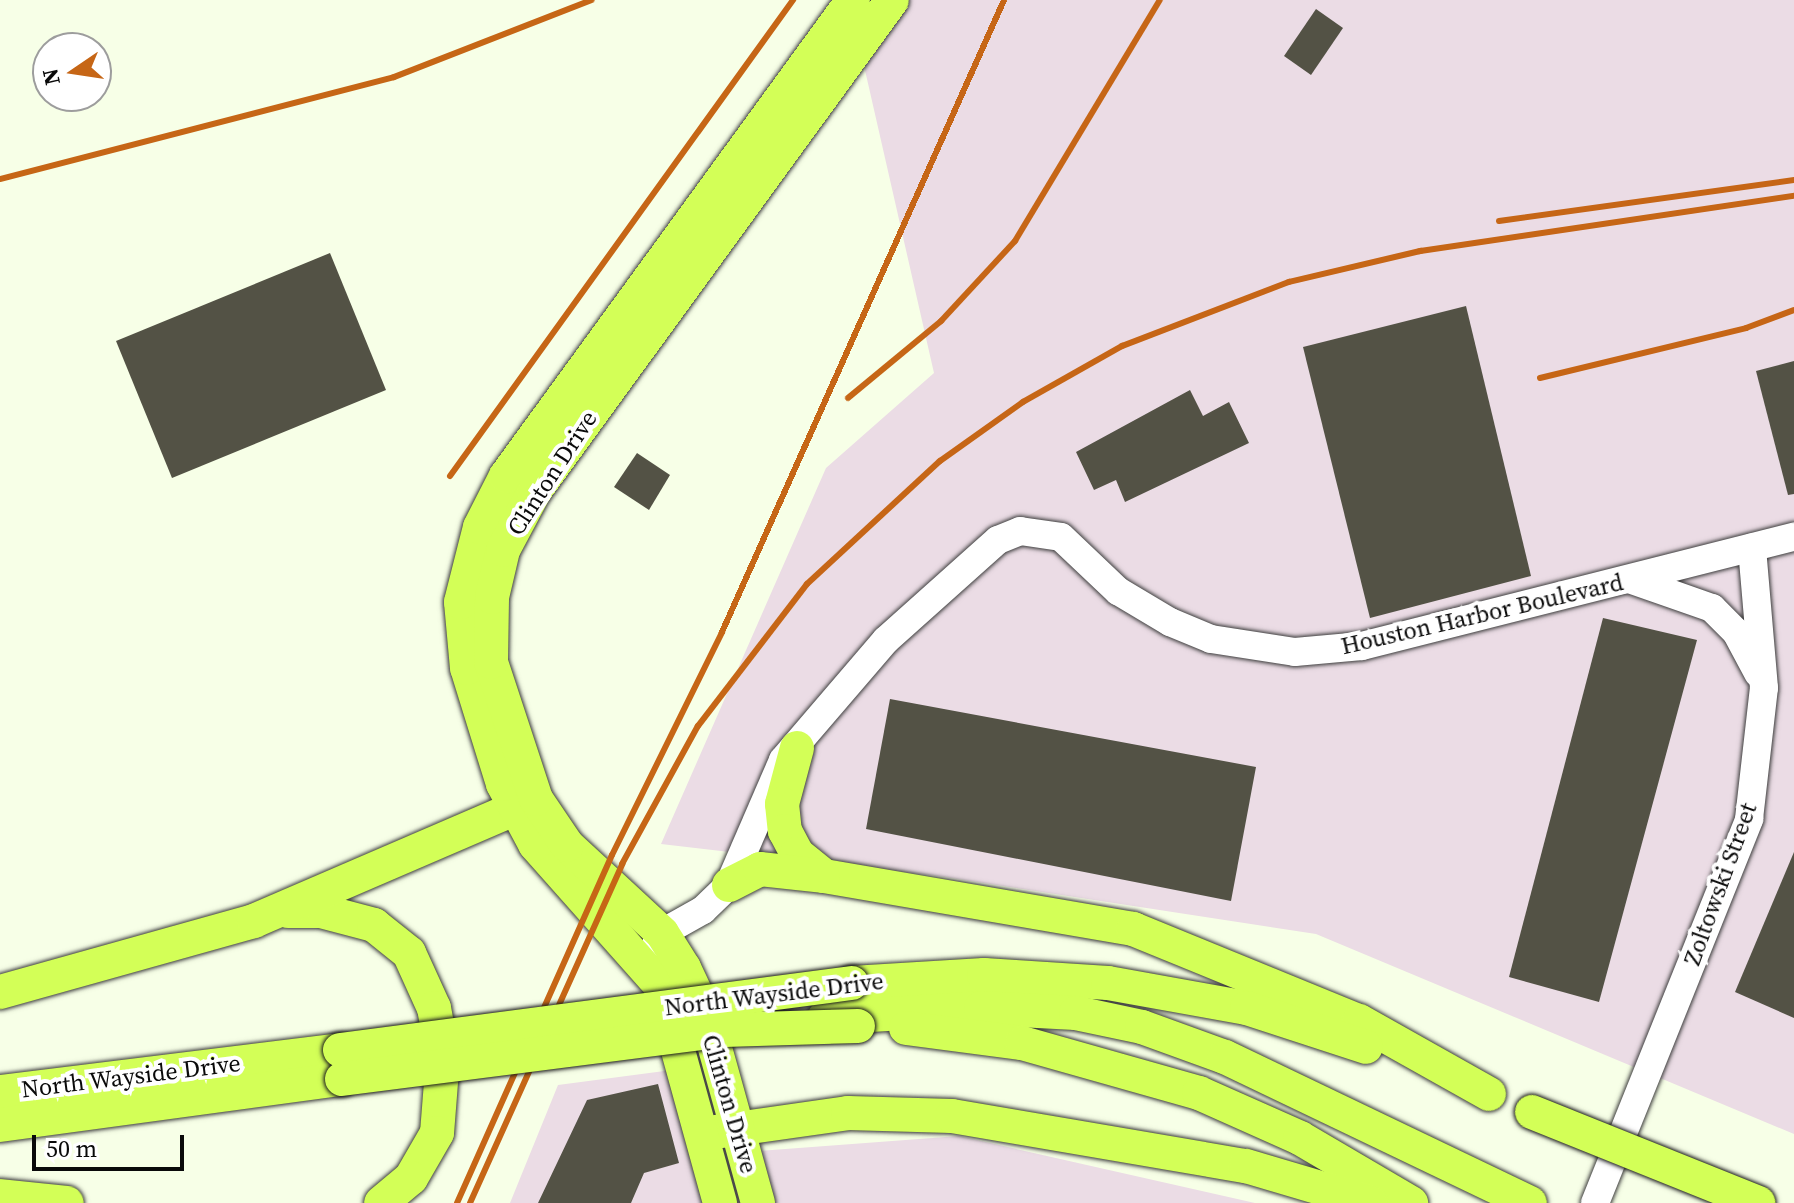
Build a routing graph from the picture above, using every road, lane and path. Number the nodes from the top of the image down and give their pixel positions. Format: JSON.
{"nodes":[{"id":1,"x":853,"y":0,"type":"edge"},
{"id":2,"x":892,"y":0,"type":"edge"},
{"id":3,"x":834,"y":53,"type":"junction"},
{"id":4,"x":1794,"y":537,"type":"edge"},
{"id":5,"x":1752,"y":548,"type":"junction"},
{"id":6,"x":1627,"y":579,"type":"junction"},
{"id":7,"x":1764,"y":688,"type":"junction"},
{"id":8,"x":797,"y":748,"type":"junction"},
{"id":9,"x":525,"y":804,"type":"junction"},
{"id":10,"x":824,"y":876,"type":"junction"},
{"id":11,"x":729,"y":885,"type":"junction"},
{"id":12,"x":275,"y":913,"type":"junction"},
{"id":13,"x":662,"y":933,"type":"junction"},
{"id":14,"x":646,"y":964,"type":"junction"},
{"id":15,"x":0,"y":992,"type":"edge"},
{"id":16,"x":855,"y":1008,"type":"junction"},
{"id":17,"x":341,"y":1065,"type":"junction"},
{"id":18,"x":0,"y":1092,"type":"edge"},
{"id":19,"x":1489,"y":1094,"type":"junction"},
{"id":20,"x":0,"y":1125,"type":"edge"},
{"id":21,"x":737,"y":1126,"type":"junction"},
{"id":22,"x":703,"y":1135,"type":"junction"},
{"id":23,"x":755,"y":1192,"type":"edge"},
{"id":24,"x":0,"y":1196,"type":"edge"},
{"id":25,"x":718,"y":1196,"type":"edge"},
{"id":26,"x":67,"y":1203,"type":"edge"},
{"id":27,"x":381,"y":1203,"type":"edge"},
{"id":28,"x":1371,"y":1203,"type":"edge"},
{"id":29,"x":1411,"y":1203,"type":"edge"},
{"id":30,"x":1530,"y":1203,"type":"edge"},
{"id":31,"x":1595,"y":1203,"type":"edge"},
{"id":32,"x":1758,"y":1203,"type":"edge"}],
"edges":[{"from":1,"to":3,"type":"main road","name":"Clinton Drive"},
{"from":2,"to":3,"type":"main road","name":"Clinton Drive"},
{"from":3,"to":9,"type":"main road","name":"Clinton Drive"},
{"from":4,"to":5,"type":"street","name":"Houston Harbor Boulevard"},
{"from":5,"to":6,"type":"street","name":"Houston Harbor Boulevard"},
{"from":5,"to":7,"type":"street","name":"Zoltowski Street"},
{"from":6,"to":7,"type":"street"},
{"from":6,"to":8,"type":"street","name":"Houston Harbor Boulevard"},
{"from":7,"to":31,"type":"street","name":"Zoltowski Street"},
{"from":8,"to":10,"type":"main road"},
{"from":8,"to":11,"type":"street","name":"Houston Harbor Boulevard"},
{"from":9,"to":12,"type":"main road"},
{"from":9,"to":13,"type":"main road","name":"Clinton Drive"},
{"from":9,"to":14,"type":"main road","name":"Clinton Drive"},
{"from":10,"to":11,"type":"main road"},
{"from":10,"to":19,"type":"main road"},
{"from":11,"to":13,"type":"street","name":"Houston Harbor Boulevard"},
{"from":12,"to":15,"type":"main road"},
{"from":12,"to":27,"type":"main road"},
{"from":13,"to":14,"type":"street"},
{"from":13,"to":21,"type":"main road","name":"Clinton Drive"},
{"from":14,"to":22,"type":"main road","name":"Clinton Drive"},
{"from":16,"to":17,"type":"main road","name":"North Wayside Drive","bridge":true},
{"from":16,"to":17,"type":"main road","name":"North Wayside Drive","bridge":true},
{"from":16,"to":19,"type":"main road","name":"North Wayside Drive"},
{"from":16,"to":29,"type":"main road","name":"North Wayside Drive"},
{"from":16,"to":30,"type":"main road"},
{"from":17,"to":18,"type":"main road","name":"North Wayside Drive"},
{"from":17,"to":20,"type":"main road","name":"North Wayside Drive"},
{"from":19,"to":32,"type":"main road","name":"North Wayside Drive","bridge":true},
{"from":21,"to":22,"type":"main road"},
{"from":21,"to":23,"type":"main road","name":"Clinton Drive"},
{"from":21,"to":28,"type":"main road"},
{"from":22,"to":25,"type":"main road","name":"Clinton Drive"},
{"from":23,"to":25,"type":"main road"},
{"from":24,"to":26,"type":"main road"}]}
